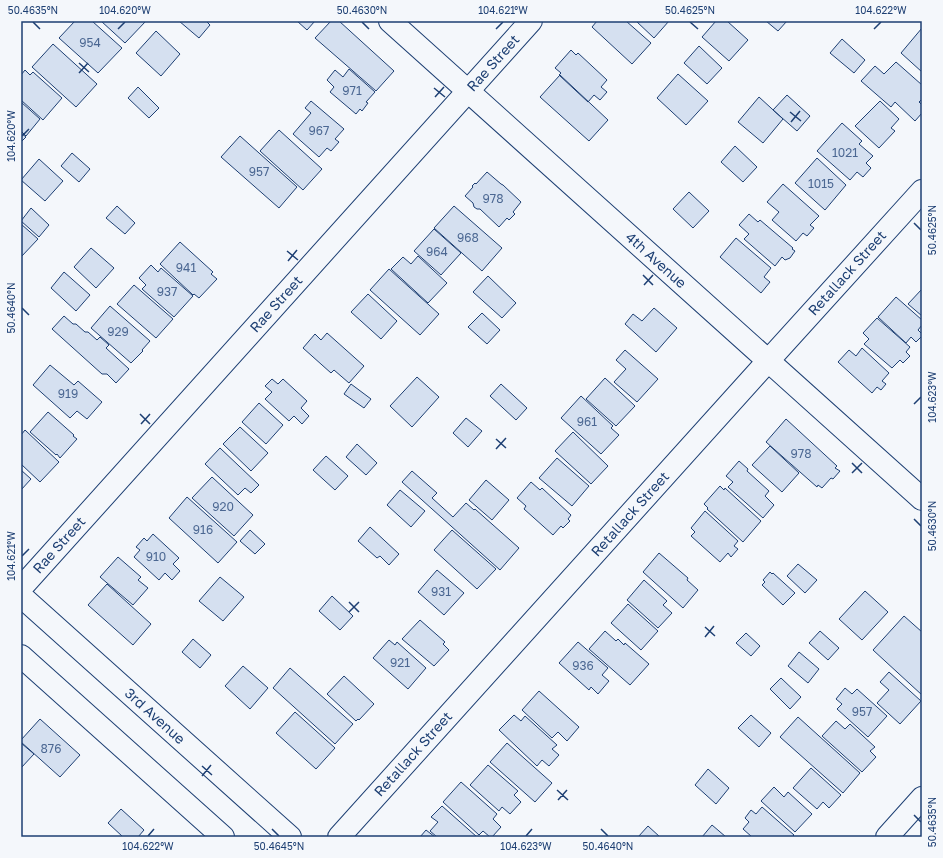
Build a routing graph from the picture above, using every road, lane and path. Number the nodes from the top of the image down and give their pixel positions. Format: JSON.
{"nodes":[{"id":1,"x":390,"y":21,"type":"edge"},
{"id":2,"x":531,"y":21,"type":"edge"},
{"id":3,"x":468,"y":91,"type":"junction"},
{"id":4,"x":922,"y":191,"type":"edge"},
{"id":5,"x":768,"y":360,"type":"junction"},
{"id":6,"x":922,"y":499,"type":"edge"},
{"id":7,"x":21,"y":588,"type":"edge"},
{"id":8,"x":21,"y":596,"type":"edge"},
{"id":9,"x":21,"y":656,"type":"edge"},
{"id":10,"x":922,"y":798,"type":"edge"},
{"id":11,"x":223,"y":837,"type":"edge"},
{"id":12,"x":290,"y":837,"type":"edge"},
{"id":13,"x":339,"y":837,"type":"edge"},
{"id":14,"x":887,"y":837,"type":"edge"}],
"edges":[{"from":1,"to":3,"type":"street","name":"4th Avenue"},
{"from":2,"to":3,"type":"street","name":"Rae Street"},
{"from":3,"to":5,"type":"street","name":"4th Avenue"},
{"from":3,"to":7,"type":"street","name":"Rae Street"},
{"from":4,"to":5,"type":"street","name":"Retallack Street"},
{"from":5,"to":6,"type":"street","name":"4th Avenue"},
{"from":5,"to":13,"type":"street","name":"Retallack Street"},
{"from":8,"to":12,"type":"street","name":"3rd Avenue"},
{"from":9,"to":11,"type":"street"},
{"from":10,"to":14,"type":"street"}]}
